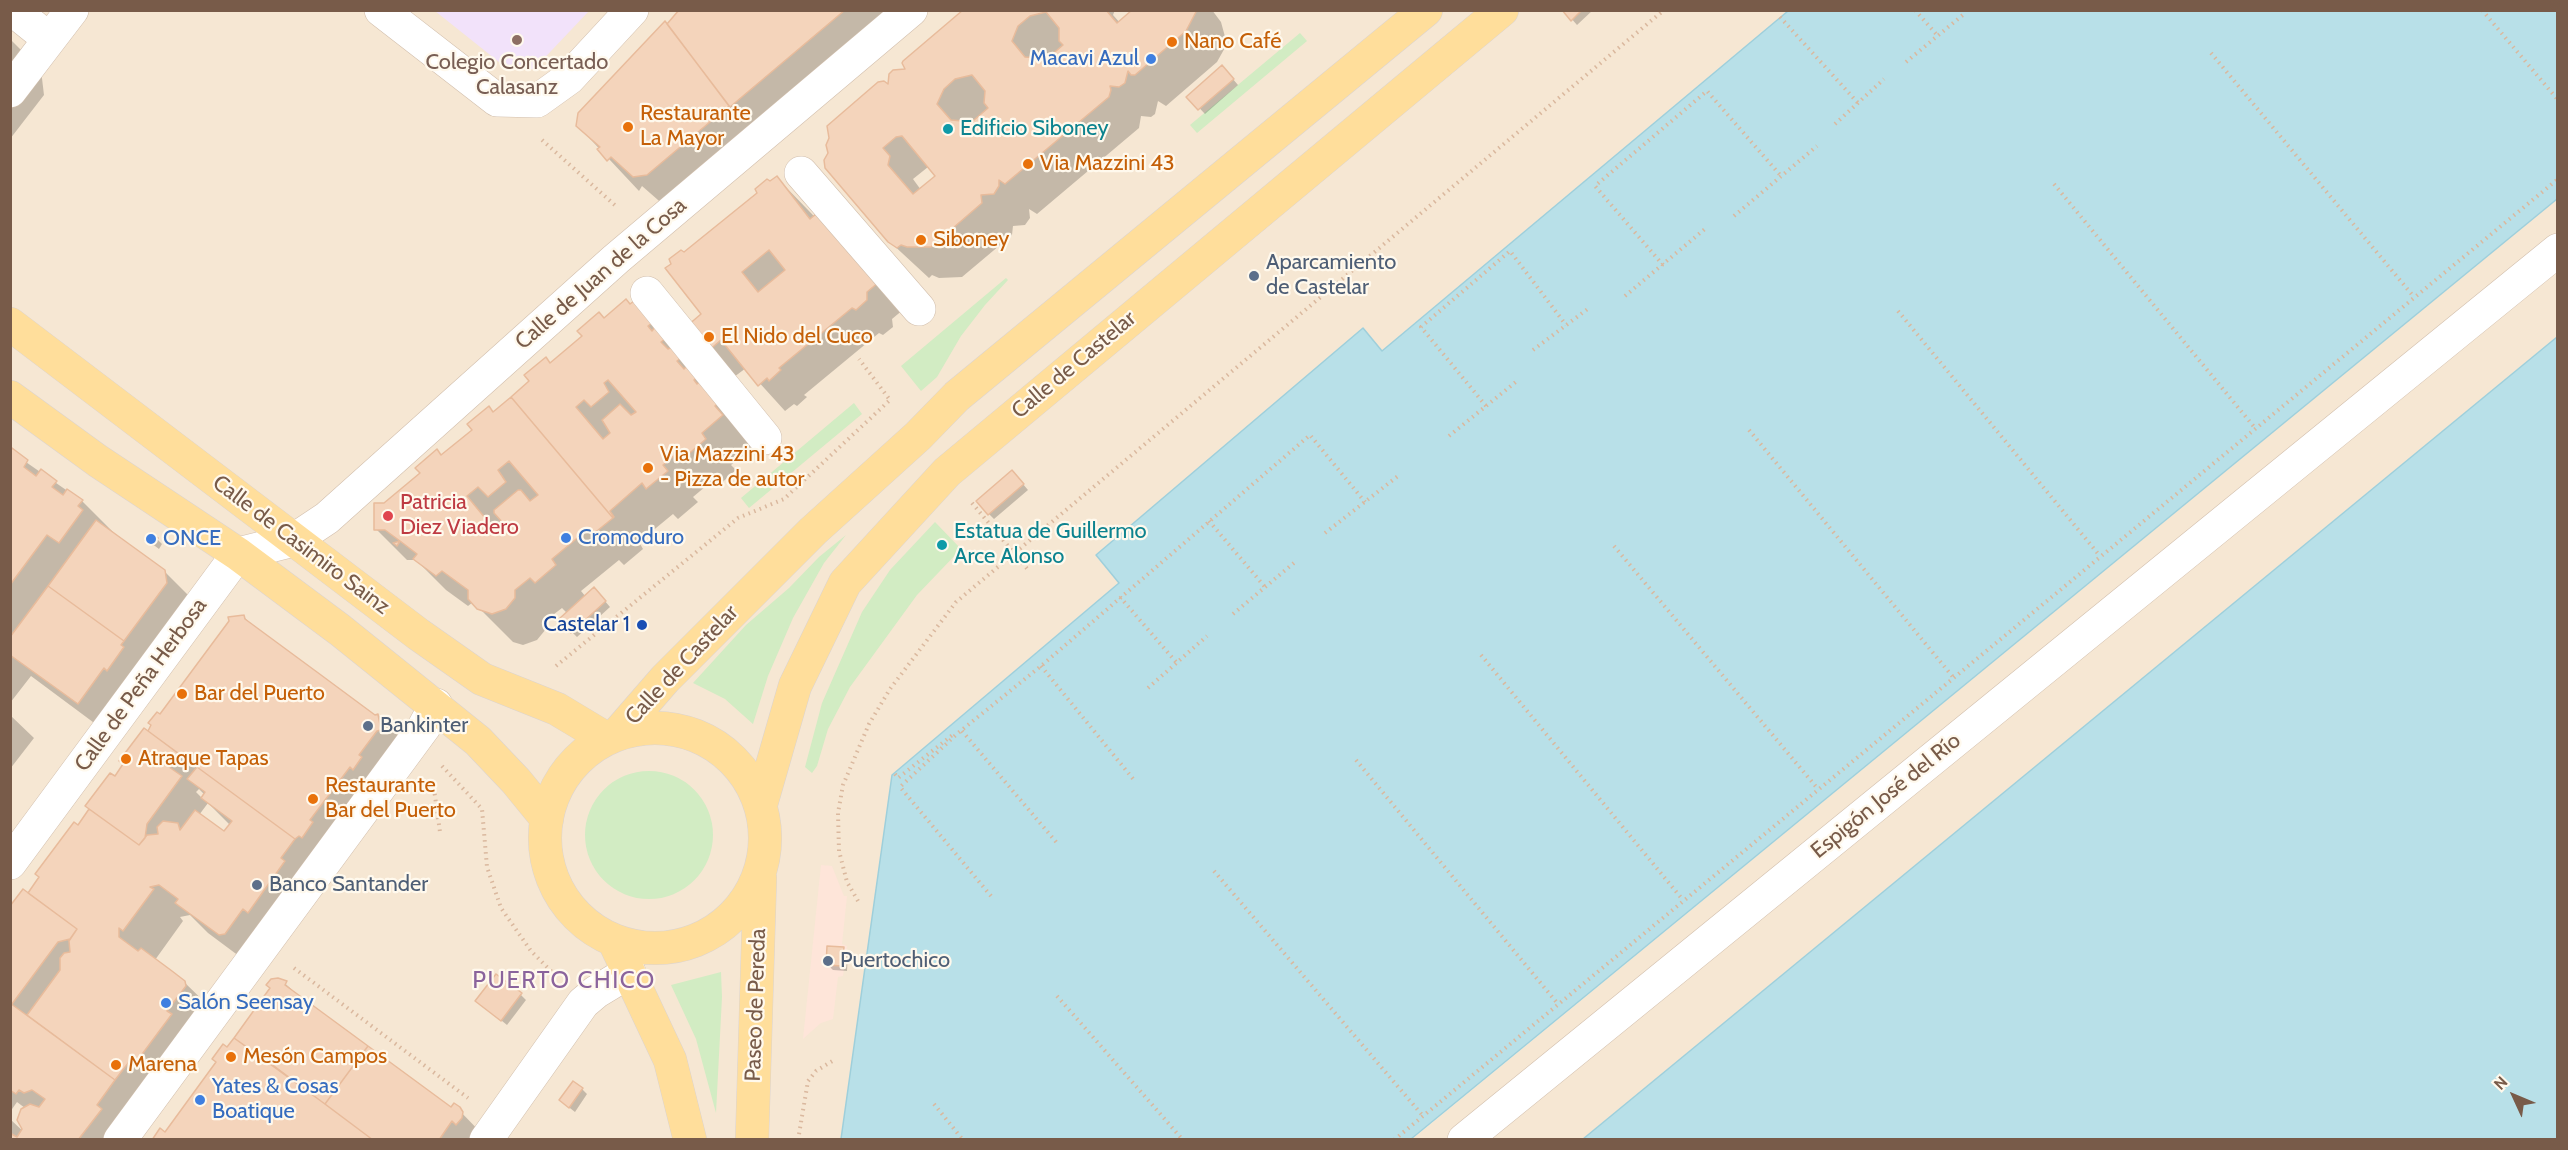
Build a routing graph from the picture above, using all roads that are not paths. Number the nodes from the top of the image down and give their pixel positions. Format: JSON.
{"nodes":[{"id":1,"x":13,"y":10,"type":"edge"},
{"id":2,"x":72,"y":10,"type":"edge"},
{"id":3,"x":381,"y":10,"type":"edge"},
{"id":4,"x":632,"y":10,"type":"edge"},
{"id":5,"x":911,"y":10,"type":"edge"},
{"id":6,"x":1426,"y":10,"type":"edge"},
{"id":7,"x":1502,"y":10,"type":"edge"},
{"id":8,"x":49,"y":39,"type":"junction"},
{"id":9,"x":10,"y":91,"type":"edge"},
{"id":10,"x":801,"y":173,"type":"dead end"},
{"id":11,"x":2558,"y":250,"type":"edge"},
{"id":12,"x":647,"y":293,"type":"dead end"},
{"id":13,"x":919,"y":309,"type":"dead end"},
{"id":14,"x":10,"y":324,"type":"edge"},
{"id":15,"x":10,"y":398,"type":"edge"},
{"id":16,"x":765,"y":438,"type":"dead end"},
{"id":17,"x":294,"y":540,"type":"junction"},
{"id":18,"x":238,"y":554,"type":"junction"},
{"id":19,"x":436,"y":705,"type":"junction"},
{"id":20,"x":613,"y":736,"type":"junction"},
{"id":21,"x":761,"y":804,"type":"junction"},
{"id":22,"x":547,"y":819,"type":"junction"},
{"id":23,"x":10,"y":862,"type":"edge"},
{"id":24,"x":761,"y":870,"type":"junction"},
{"id":25,"x":615,"y":943,"type":"junction"},
{"id":26,"x":629,"y":972,"type":"junction"},
{"id":27,"x":492,"y":1130,"type":"edge"},
{"id":28,"x":120,"y":1140,"type":"edge"},
{"id":29,"x":690,"y":1140,"type":"edge"},
{"id":30,"x":752,"y":1140,"type":"edge"},
{"id":31,"x":1464,"y":1140,"type":"edge"}],
"edges":[{"from":1,"to":8,"type":"street"},
{"from":2,"to":8,"type":"street"},
{"from":3,"to":4,"type":"street"},
{"from":5,"to":17,"type":"street","name":"Calle de Juan de la Cosa"},
{"from":6,"to":20,"type":"main road","name":"Calle de Castelar"},
{"from":7,"to":21,"type":"main road","name":"Calle de Castelar"},
{"from":8,"to":9,"type":"street"},
{"from":10,"to":13,"type":"street"},
{"from":11,"to":31,"type":"street","name":"Espigón José del Río"},
{"from":12,"to":16,"type":"street"},
{"from":14,"to":17,"type":"main road","name":"Calle de Casimiro Sainz"},
{"from":15,"to":18,"type":"main road","name":"Calle de Casimiro Sainz"},
{"from":17,"to":18,"type":"street"},
{"from":17,"to":20,"type":"main road","name":"Calle de Casimiro Sainz"},
{"from":18,"to":19,"type":"main road","name":"Calle de Casimiro Sainz"},
{"from":18,"to":23,"type":"street","name":"Calle de Peña Herbosa"},
{"from":19,"to":22,"type":"main road","name":"Calle de Casimiro Sainz"},
{"from":19,"to":28,"type":"street"},
{"from":20,"to":21,"type":"main road"},
{"from":20,"to":22,"type":"main road"},
{"from":21,"to":24,"type":"main road","name":"Paseo de Pereda"},
{"from":22,"to":25,"type":"main road"},
{"from":24,"to":25,"type":"main road"},
{"from":24,"to":30,"type":"main road","name":"Paseo de Pereda"},
{"from":25,"to":26,"type":"main road"},
{"from":26,"to":27,"type":"street"},
{"from":26,"to":29,"type":"main road"}]}
